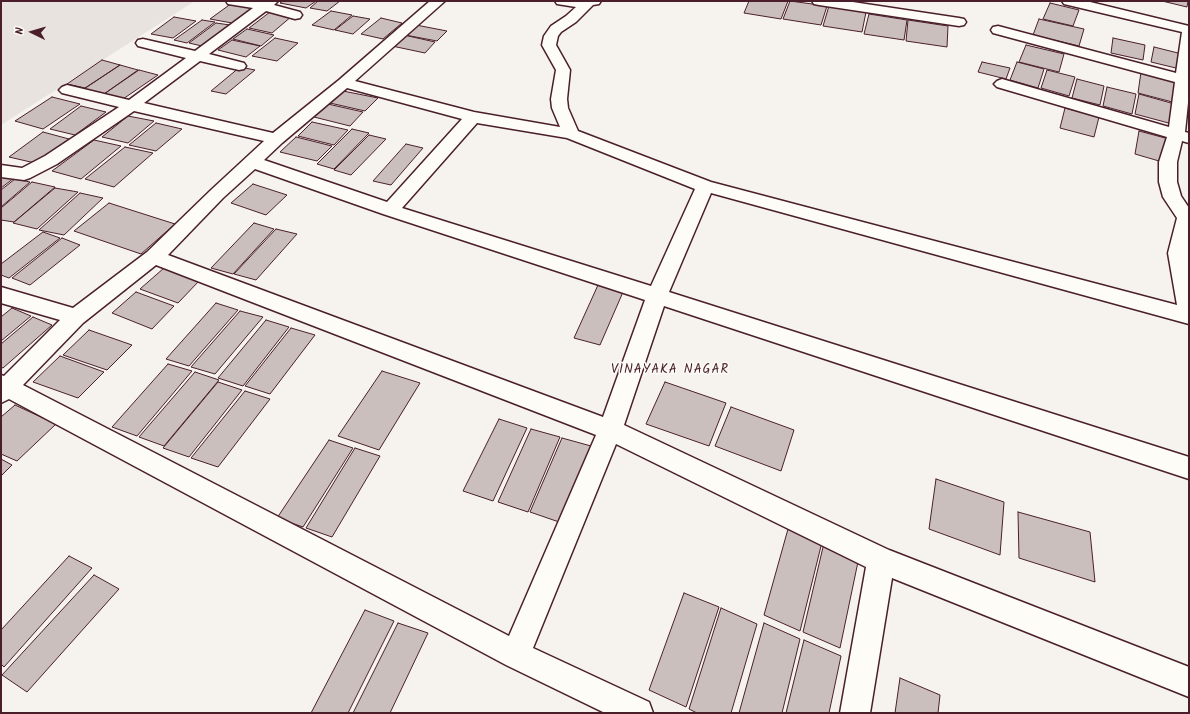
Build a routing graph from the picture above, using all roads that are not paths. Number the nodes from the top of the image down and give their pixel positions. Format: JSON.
{"nodes":[{"id":1,"x":233,"y":1,"type":"edge"},
{"id":2,"x":438,"y":1,"type":"edge"},
{"id":3,"x":562,"y":1,"type":"edge"},
{"id":4,"x":819,"y":1,"type":"edge"},
{"id":5,"x":1069,"y":1,"type":"edge"},
{"id":6,"x":591,"y":2,"type":"edge"},
{"id":7,"x":267,"y":4,"type":"edge"},
{"id":8,"x":295,"y":15,"type":"dead end"},
{"id":9,"x":959,"y":22,"type":"dead end"},
{"id":10,"x":998,"y":30,"type":"dead end"},
{"id":11,"x":1189,"y":31,"type":"edge"},
{"id":12,"x":143,"y":43,"type":"dead end"},
{"id":13,"x":198,"y":55,"type":"junction"},
{"id":14,"x":239,"y":66,"type":"dead end"},
{"id":15,"x":1186,"y":80,"type":"edge"},
{"id":16,"x":344,"y":83,"type":"junction"},
{"id":17,"x":1002,"y":84,"type":"dead end"},
{"id":18,"x":67,"y":90,"type":"dead end"},
{"id":19,"x":132,"y":105,"type":"junction"},
{"id":20,"x":473,"y":117,"type":"junction"},
{"id":21,"x":571,"y":134,"type":"junction"},
{"id":22,"x":1183,"y":137,"type":"edge"},
{"id":23,"x":276,"y":139,"type":"junction"},
{"id":24,"x":252,"y":162,"type":"junction"},
{"id":25,"x":1,"y":171,"type":"edge"},
{"id":26,"x":705,"y":186,"type":"junction"},
{"id":27,"x":390,"y":210,"type":"junction"},
{"id":28,"x":1188,"y":218,"type":"edge"},
{"id":29,"x":1183,"y":254,"type":"edge"},
{"id":30,"x":154,"y":257,"type":"junction"},
{"id":31,"x":1,"y":295,"type":"edge"},
{"id":32,"x":657,"y":296,"type":"junction"},
{"id":33,"x":1189,"y":312,"type":"edge"},
{"id":34,"x":1189,"y":316,"type":"edge"},
{"id":35,"x":76,"y":317,"type":"junction"},
{"id":36,"x":3,"y":388,"type":"edge"},
{"id":37,"x":610,"y":430,"type":"junction"},
{"id":38,"x":1189,"y":468,"type":"edge"},
{"id":39,"x":881,"y":560,"type":"junction"},
{"id":40,"x":516,"y":656,"type":"junction"},
{"id":41,"x":1189,"y":682,"type":"edge"},
{"id":42,"x":638,"y":713,"type":"edge"},
{"id":43,"x":855,"y":713,"type":"edge"}],
"edges":[{"from":1,"to":7,"type":"street"},
{"from":2,"to":16,"type":"street"},
{"from":3,"to":6,"type":"street"},
{"from":4,"to":9,"type":"street"},
{"from":5,"to":11,"type":"street"},
{"from":6,"to":21,"type":"street"},
{"from":7,"to":8,"type":"street"},
{"from":7,"to":13,"type":"street"},
{"from":10,"to":15,"type":"street"},
{"from":11,"to":15,"type":"street"},
{"from":12,"to":13,"type":"street"},
{"from":13,"to":14,"type":"street"},
{"from":13,"to":19,"type":"street"},
{"from":15,"to":22,"type":"street"},
{"from":16,"to":20,"type":"street"},
{"from":16,"to":23,"type":"street"},
{"from":17,"to":22,"type":"street"},
{"from":18,"to":19,"type":"street"},
{"from":19,"to":23,"type":"street"},
{"from":19,"to":25,"type":"street"},
{"from":20,"to":21,"type":"street"},
{"from":20,"to":27,"type":"street"},
{"from":21,"to":26,"type":"street"},
{"from":22,"to":28,"type":"street"},
{"from":23,"to":24,"type":"street"},
{"from":24,"to":27,"type":"street"},
{"from":24,"to":30,"type":"street"},
{"from":26,"to":32,"type":"street"},
{"from":26,"to":34,"type":"street"},
{"from":27,"to":32,"type":"street"},
{"from":28,"to":29,"type":"street"},
{"from":29,"to":33,"type":"street"},
{"from":30,"to":35,"type":"street"},
{"from":30,"to":37,"type":"street"},
{"from":31,"to":35,"type":"street"},
{"from":32,"to":37,"type":"street"},
{"from":32,"to":38,"type":"street"},
{"from":35,"to":36,"type":"street"},
{"from":36,"to":40,"type":"street"},
{"from":37,"to":39,"type":"street"},
{"from":37,"to":40,"type":"street"},
{"from":39,"to":41,"type":"street"},
{"from":39,"to":43,"type":"street"},
{"from":40,"to":42,"type":"street"}]}
